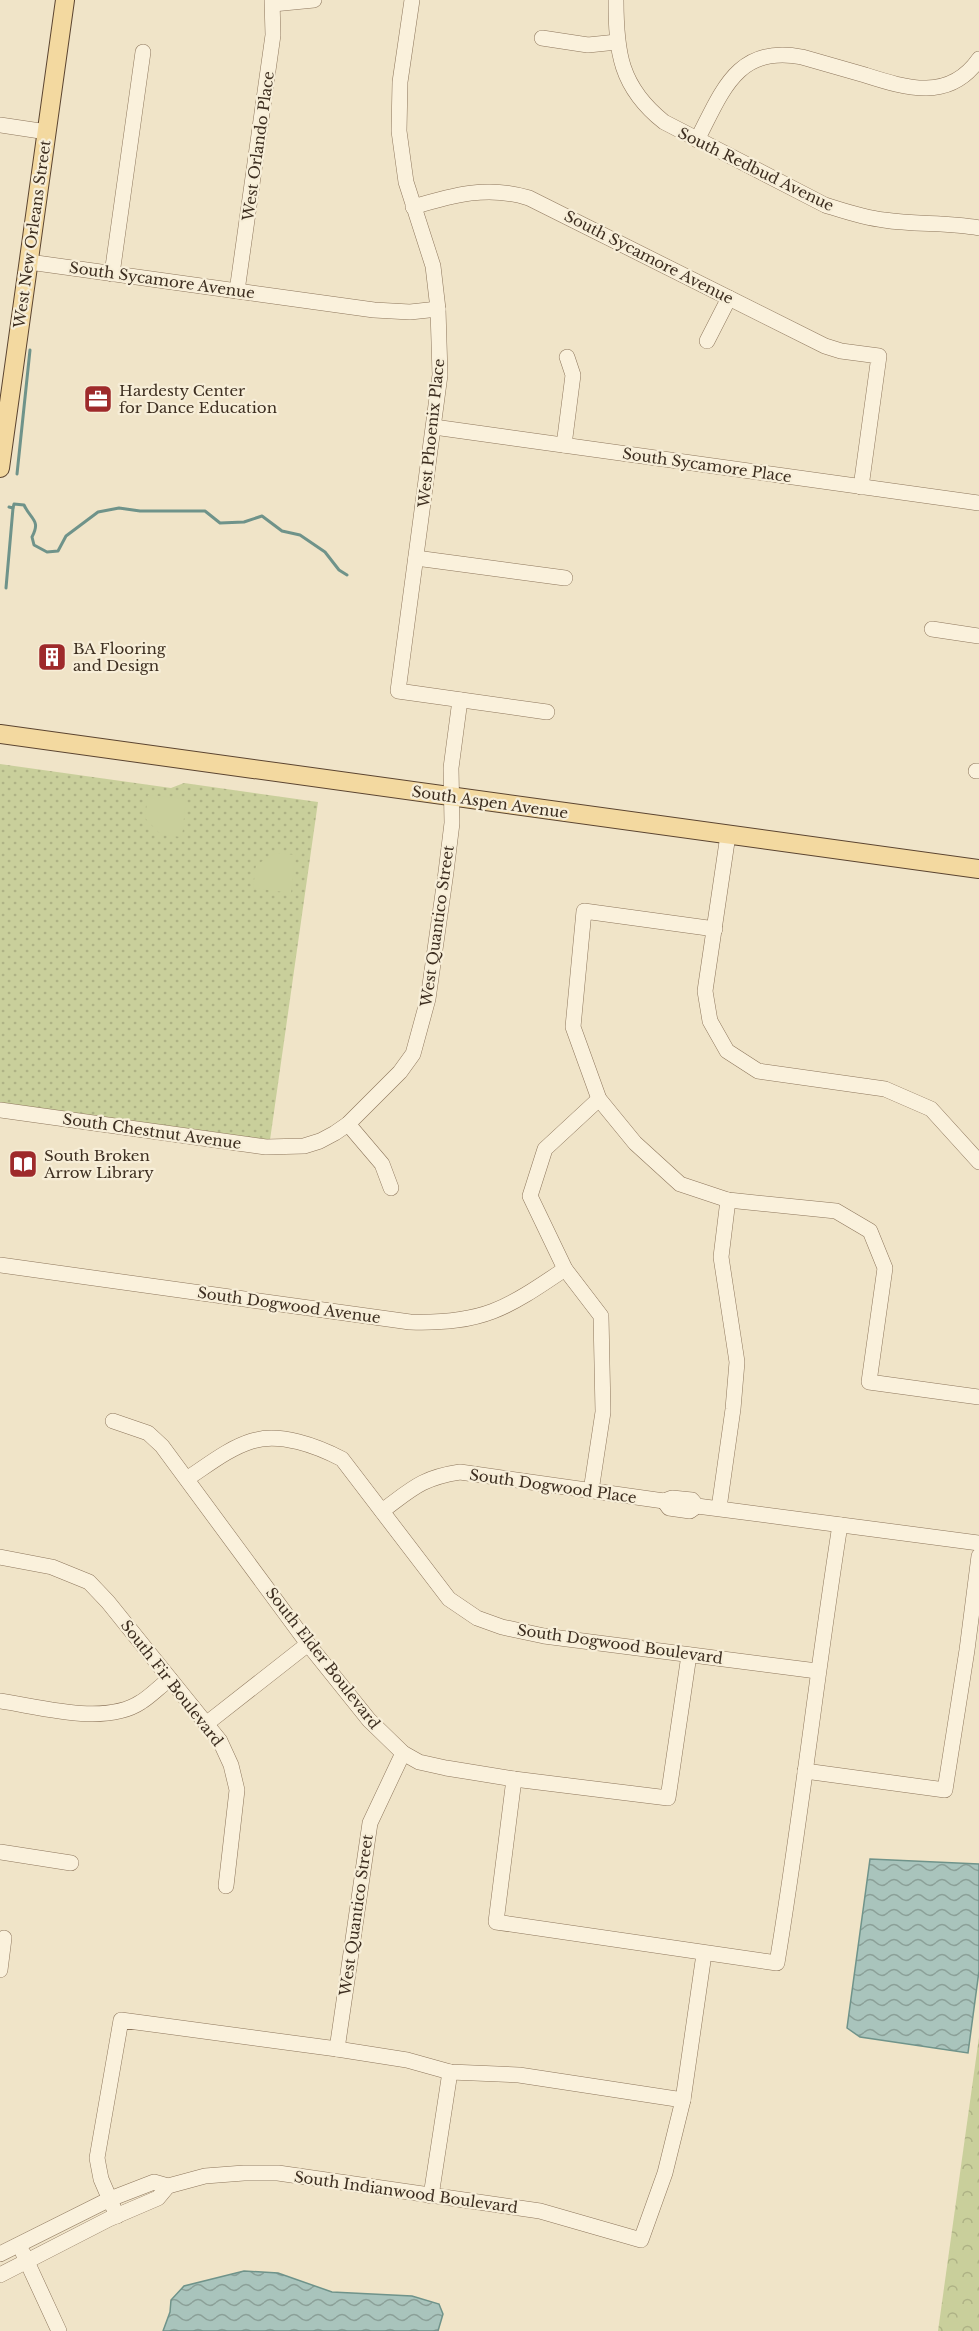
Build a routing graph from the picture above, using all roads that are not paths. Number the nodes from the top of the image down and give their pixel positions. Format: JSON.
{"nodes":[{"id":1,"x":65,"y":0,"type":"edge"},
{"id":2,"x":314,"y":0,"type":"edge"},
{"id":3,"x":412,"y":0,"type":"edge"},
{"id":4,"x":616,"y":0,"type":"edge"},
{"id":5,"x":272,"y":2,"type":"edge"},
{"id":6,"x":542,"y":38,"type":"dead end"},
{"id":7,"x":616,"y":42,"type":"junction"},
{"id":8,"x":143,"y":52,"type":"dead end"},
{"id":9,"x":979,"y":58,"type":"edge"},
{"id":10,"x":0,"y":125,"type":"edge"},
{"id":11,"x":47,"y":132,"type":"junction"},
{"id":12,"x":697,"y":140,"type":"junction"},
{"id":13,"x":413,"y":207,"type":"junction"},
{"id":14,"x":979,"y":228,"type":"edge"},
{"id":15,"x":28,"y":262,"type":"junction"},
{"id":16,"x":112,"y":274,"type":"junction"},
{"id":17,"x":237,"y":291,"type":"junction"},
{"id":18,"x":729,"y":298,"type":"junction"},
{"id":19,"x":438,"y":309,"type":"junction"},
{"id":20,"x":707,"y":340,"type":"dead end"},
{"id":21,"x":567,"y":357,"type":"dead end"},
{"id":22,"x":434,"y":427,"type":"junction"},
{"id":23,"x":564,"y":445,"type":"junction"},
{"id":24,"x":0,"y":468,"type":"edge"},
{"id":25,"x":861,"y":487,"type":"junction"},
{"id":26,"x":979,"y":503,"type":"edge"},
{"id":27,"x":416,"y":558,"type":"junction"},
{"id":28,"x":565,"y":578,"type":"dead end"},
{"id":29,"x":932,"y":628,"type":"dead end"},
{"id":30,"x":979,"y":636,"type":"edge"},
{"id":31,"x":459,"y":700,"type":"junction"},
{"id":32,"x":547,"y":712,"type":"dead end"},
{"id":33,"x":0,"y":734,"type":"edge"},
{"id":34,"x":451,"y":796,"type":"junction"},
{"id":35,"x":728,"y":835,"type":"junction"},
{"id":36,"x":979,"y":869,"type":"edge"},
{"id":37,"x":715,"y":929,"type":"junction"},
{"id":38,"x":599,"y":1099,"type":"junction"},
{"id":39,"x":0,"y":1110,"type":"edge"},
{"id":40,"x":348,"y":1124,"type":"junction"},
{"id":41,"x":304,"y":1146,"type":"joint"},
{"id":42,"x":978,"y":1157,"type":"edge"},
{"id":43,"x":391,"y":1188,"type":"dead end"},
{"id":44,"x":728,"y":1200,"type":"junction"},
{"id":45,"x":0,"y":1265,"type":"edge"},
{"id":46,"x":565,"y":1269,"type":"junction"},
{"id":47,"x":979,"y":1397,"type":"edge"},
{"id":48,"x":113,"y":1421,"type":"dead end"},
{"id":49,"x":188,"y":1478,"type":"junction"},
{"id":50,"x":591,"y":1491,"type":"junction"},
{"id":51,"x":719,"y":1508,"type":"junction"},
{"id":52,"x":382,"y":1511,"type":"junction"},
{"id":53,"x":840,"y":1526,"type":"junction"},
{"id":54,"x":979,"y":1543,"type":"edge"},
{"id":55,"x":979,"y":1556,"type":"edge"},
{"id":56,"x":0,"y":1557,"type":"edge"},
{"id":57,"x":308,"y":1644,"type":"junction"},
{"id":58,"x":973,"y":1651,"type":"edge"},
{"id":59,"x":689,"y":1655,"type":"junction"},
{"id":60,"x":817,"y":1671,"type":"junction"},
{"id":61,"x":170,"y":1679,"type":"junction"},
{"id":62,"x":0,"y":1701,"type":"edge"},
{"id":63,"x":206,"y":1724,"type":"junction"},
{"id":64,"x":403,"y":1753,"type":"junction"},
{"id":65,"x":805,"y":1771,"type":"junction"},
{"id":66,"x":514,"y":1779,"type":"junction"},
{"id":67,"x":0,"y":1852,"type":"edge"},
{"id":68,"x":71,"y":1863,"type":"dead end"},
{"id":69,"x":226,"y":1886,"type":"dead end"},
{"id":70,"x":4,"y":1938,"type":"dead end"},
{"id":71,"x":704,"y":1954,"type":"junction"},
{"id":72,"x":0,"y":1970,"type":"edge"},
{"id":73,"x":337,"y":2049,"type":"junction"},
{"id":74,"x":450,"y":2072,"type":"junction"},
{"id":75,"x":683,"y":2100,"type":"junction"},
{"id":76,"x":168,"y":2186,"type":"junction"},
{"id":77,"x":432,"y":2196,"type":"junction"},
{"id":78,"x":110,"y":2199,"type":"junction"},
{"id":79,"x":117,"y":2216,"type":"junction"},
{"id":80,"x":18,"y":2246,"type":"junction"},
{"id":81,"x":0,"y":2254,"type":"edge"},
{"id":82,"x":27,"y":2262,"type":"junction"},
{"id":83,"x":0,"y":2275,"type":"edge"},
{"id":84,"x":59,"y":2331,"type":"edge"}],
"edges":[{"from":1,"to":11,"type":"main road","name":"West New Orleans Street"},
{"from":2,"to":5,"type":"street"},
{"from":3,"to":13,"type":"street","name":"West Phoenix Place"},
{"from":4,"to":7,"type":"street","name":"South Redbud Avenue"},
{"from":5,"to":17,"type":"street","name":"West Orlando Place"},
{"from":6,"to":7,"type":"street"},
{"from":7,"to":12,"type":"street","name":"South Redbud Avenue"},
{"from":8,"to":16,"type":"street"},
{"from":9,"to":12,"type":"street"},
{"from":10,"to":11,"type":"street"},
{"from":11,"to":15,"type":"main road","name":"West New Orleans Street"},
{"from":12,"to":14,"type":"street","name":"South Redbud Avenue"},
{"from":13,"to":18,"type":"street","name":"South Sycamore Avenue"},
{"from":13,"to":19,"type":"street","name":"West Phoenix Place"},
{"from":15,"to":16,"type":"street","name":"South Sycamore Avenue"},
{"from":15,"to":24,"type":"main road","name":"West New Orleans Street"},
{"from":16,"to":17,"type":"street","name":"South Sycamore Avenue"},
{"from":17,"to":19,"type":"street","name":"South Sycamore Avenue"},
{"from":18,"to":20,"type":"street"},
{"from":18,"to":25,"type":"street","name":"South Sycamore Avenue"},
{"from":19,"to":22,"type":"street","name":"West Phoenix Place"},
{"from":21,"to":23,"type":"street"},
{"from":22,"to":23,"type":"street","name":"South Sycamore Place"},
{"from":22,"to":27,"type":"street","name":"West Phoenix Place"},
{"from":23,"to":25,"type":"street","name":"South Sycamore Place"},
{"from":25,"to":26,"type":"street","name":"South Sycamore Place"},
{"from":27,"to":28,"type":"street"},
{"from":27,"to":31,"type":"street","name":"West Phoenix Place"},
{"from":29,"to":30,"type":"street"},
{"from":31,"to":32,"type":"street"},
{"from":31,"to":34,"type":"street","name":"West Quantico Street"},
{"from":33,"to":34,"type":"main road","name":"South Aspen Avenue"},
{"from":34,"to":35,"type":"main road","name":"South Aspen Avenue"},
{"from":34,"to":40,"type":"street","name":"West Quantico Street"},
{"from":35,"to":36,"type":"main road","name":"South Aspen Avenue"},
{"from":35,"to":37,"type":"street"},
{"from":37,"to":38,"type":"street"},
{"from":37,"to":42,"type":"street"},
{"from":38,"to":44,"type":"street"},
{"from":38,"to":46,"type":"street"},
{"from":39,"to":41,"type":"street","name":"South Chestnut Avenue"},
{"from":40,"to":41,"type":"street","name":"West Quantico Street"},
{"from":40,"to":43,"type":"street"},
{"from":44,"to":47,"type":"street"},
{"from":44,"to":51,"type":"street"},
{"from":45,"to":46,"type":"street","name":"South Dogwood Avenue"},
{"from":46,"to":50,"type":"street"},
{"from":48,"to":49,"type":"street","name":"South Elder Boulevard"},
{"from":49,"to":52,"type":"street","name":"South Dogwood Boulevard"},
{"from":49,"to":57,"type":"street","name":"South Elder Boulevard"},
{"from":50,"to":51,"type":"street","name":"South Dogwood Place"},
{"from":50,"to":52,"type":"street","name":"South Dogwood Place"},
{"from":51,"to":53,"type":"street","name":"South Dogwood Place"},
{"from":52,"to":59,"type":"street","name":"South Dogwood Boulevard"},
{"from":53,"to":54,"type":"street","name":"South Dogwood Place"},
{"from":53,"to":60,"type":"street"},
{"from":55,"to":58,"type":"street"},
{"from":56,"to":61,"type":"street","name":"South Fir Boulevard"},
{"from":57,"to":63,"type":"street"},
{"from":57,"to":64,"type":"street","name":"South Elder Boulevard"},
{"from":58,"to":65,"type":"street"},
{"from":59,"to":60,"type":"street","name":"South Dogwood Boulevard"},
{"from":59,"to":66,"type":"street","name":"South Elder Boulevard"},
{"from":60,"to":65,"type":"street"},
{"from":61,"to":62,"type":"street"},
{"from":61,"to":63,"type":"street","name":"South Fir Boulevard"},
{"from":63,"to":69,"type":"street","name":"South Fir Boulevard"},
{"from":64,"to":66,"type":"street","name":"South Elder Boulevard"},
{"from":64,"to":73,"type":"street","name":"West Quantico Street"},
{"from":65,"to":71,"type":"street"},
{"from":66,"to":71,"type":"street"},
{"from":67,"to":68,"type":"street"},
{"from":70,"to":72,"type":"street"},
{"from":71,"to":75,"type":"street"},
{"from":73,"to":74,"type":"street"},
{"from":73,"to":78,"type":"street"},
{"from":74,"to":75,"type":"street"},
{"from":74,"to":77,"type":"street"},
{"from":75,"to":77,"type":"street","name":"South Indianwood Boulevard"},
{"from":76,"to":77,"type":"street","name":"South Indianwood Boulevard"},
{"from":76,"to":78,"type":"street","name":"South Indianwood Boulevard"},
{"from":76,"to":79,"type":"street","name":"South Indianwood Boulevard"},
{"from":78,"to":79,"type":"street"},
{"from":78,"to":80,"type":"street","name":"South Indianwood Boulevard"},
{"from":79,"to":82,"type":"street","name":"South Indianwood Boulevard"},
{"from":80,"to":81,"type":"street","name":"South Indianwood Boulevard"},
{"from":80,"to":82,"type":"street"},
{"from":82,"to":83,"type":"street","name":"South Indianwood Boulevard"},
{"from":82,"to":84,"type":"street"}]}
